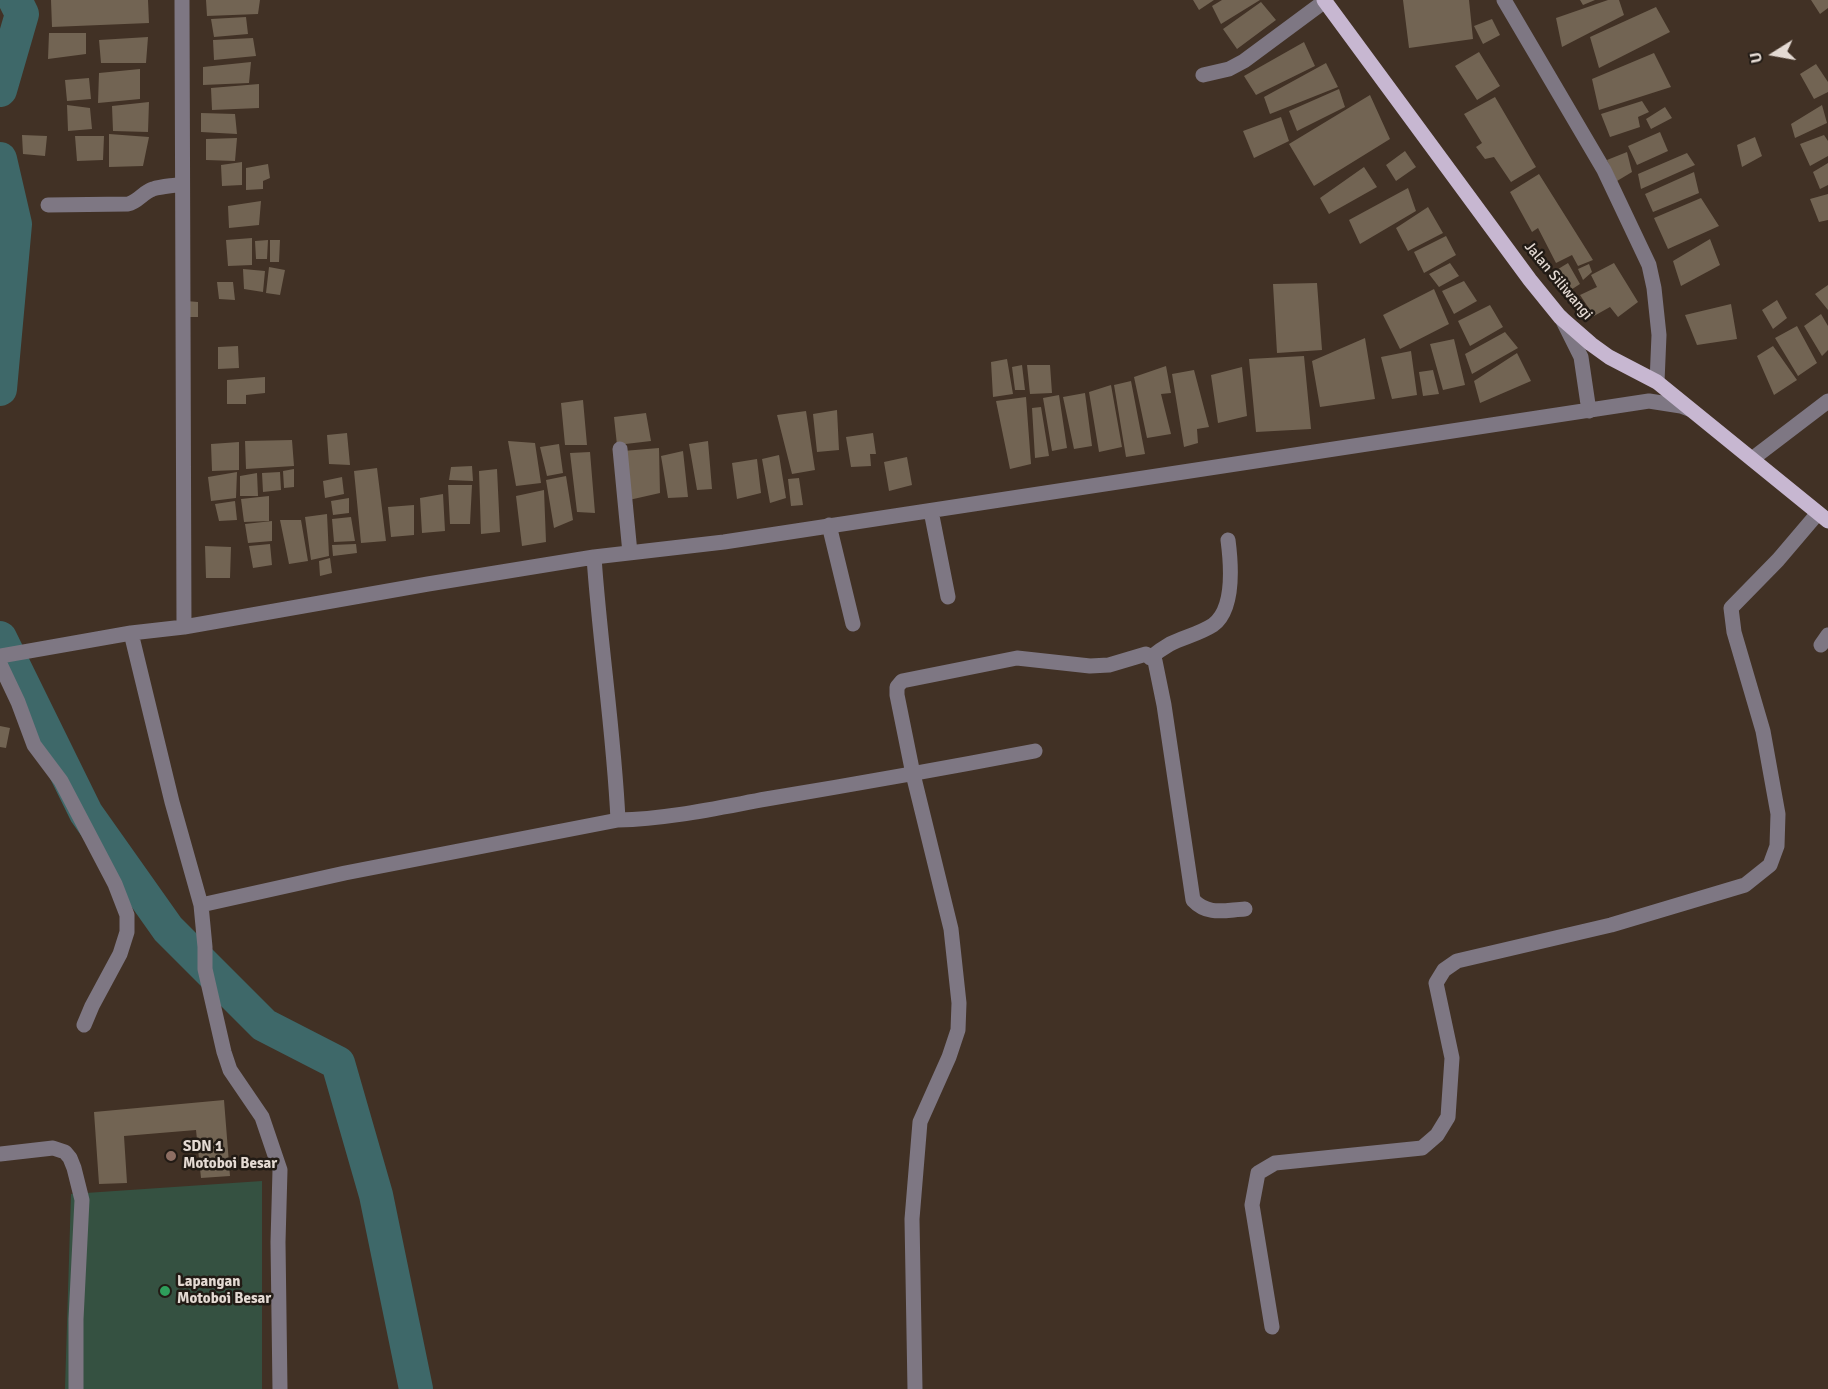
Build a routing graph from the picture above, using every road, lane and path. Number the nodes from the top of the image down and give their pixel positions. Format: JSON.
{"nodes":[{"id":1,"x":182,"y":0,"type":"edge"},
{"id":2,"x":1504,"y":0,"type":"edge"},
{"id":3,"x":1325,"y":1,"type":"edge"},
{"id":4,"x":1203,"y":75,"type":"dead end"},
{"id":5,"x":182,"y":184,"type":"junction"},
{"id":6,"x":48,"y":205,"type":"dead end"},
{"id":7,"x":1560,"y":316,"type":"junction"},
{"id":8,"x":1657,"y":382,"type":"junction"},
{"id":9,"x":1828,"y":401,"type":"edge"},
{"id":10,"x":1689,"y":409,"type":"junction"},
{"id":11,"x":1589,"y":411,"type":"junction"},
{"id":12,"x":620,"y":448,"type":"dead end"},
{"id":13,"x":1746,"y":454,"type":"junction"},
{"id":14,"x":931,"y":511,"type":"junction"},
{"id":15,"x":1823,"y":517,"type":"edge"},
{"id":16,"x":830,"y":525,"type":"junction"},
{"id":17,"x":1228,"y":540,"type":"dead end"},
{"id":18,"x":630,"y":553,"type":"junction"},
{"id":19,"x":594,"y":557,"type":"junction"},
{"id":20,"x":948,"y":597,"type":"dead end"},
{"id":21,"x":853,"y":624,"type":"dead end"},
{"id":22,"x":184,"y":627,"type":"junction"},
{"id":23,"x":131,"y":633,"type":"junction"},
{"id":24,"x":5,"y":657,"type":"edge"},
{"id":25,"x":1150,"y":658,"type":"junction"},
{"id":26,"x":1035,"y":751,"type":"dead end"},
{"id":27,"x":913,"y":774,"type":"junction"},
{"id":28,"x":618,"y":820,"type":"junction"},
{"id":29,"x":201,"y":905,"type":"junction"},
{"id":30,"x":1245,"y":909,"type":"dead end"},
{"id":31,"x":84,"y":1025,"type":"dead end"},
{"id":32,"x":0,"y":1154,"type":"edge"},
{"id":33,"x":1272,"y":1328,"type":"dead end"},
{"id":34,"x":76,"y":1389,"type":"edge"},
{"id":35,"x":280,"y":1389,"type":"edge"},
{"id":36,"x":915,"y":1389,"type":"edge"}],
"edges":[{"from":1,"to":5,"type":"street"},
{"from":2,"to":8,"type":"street"},
{"from":3,"to":4,"type":"street"},
{"from":3,"to":7,"type":"main road","name":"Jalan Siliwangi"},
{"from":5,"to":6,"type":"street"},
{"from":5,"to":22,"type":"street"},
{"from":7,"to":8,"type":"main road","name":"Jalan Siliwangi"},
{"from":7,"to":11,"type":"street"},
{"from":8,"to":10,"type":"main road","name":"Jalan Siliwangi"},
{"from":9,"to":13,"type":"street"},
{"from":10,"to":11,"type":"street"},
{"from":10,"to":13,"type":"main road","name":"Jalan Siliwangi"},
{"from":11,"to":14,"type":"street"},
{"from":12,"to":18,"type":"street"},
{"from":13,"to":15,"type":"main road","name":"Jalan Siliwangi"},
{"from":14,"to":16,"type":"street"},
{"from":14,"to":20,"type":"street"},
{"from":15,"to":33,"type":"street"},
{"from":16,"to":18,"type":"street"},
{"from":16,"to":21,"type":"street"},
{"from":17,"to":25,"type":"street"},
{"from":18,"to":19,"type":"street"},
{"from":19,"to":22,"type":"street"},
{"from":19,"to":28,"type":"street"},
{"from":22,"to":23,"type":"street"},
{"from":23,"to":24,"type":"street"},
{"from":23,"to":29,"type":"street"},
{"from":24,"to":31,"type":"street"},
{"from":25,"to":27,"type":"street"},
{"from":25,"to":30,"type":"street"},
{"from":26,"to":27,"type":"street"},
{"from":27,"to":28,"type":"street"},
{"from":27,"to":36,"type":"street"},
{"from":28,"to":29,"type":"street"},
{"from":29,"to":35,"type":"street"},
{"from":32,"to":34,"type":"street"}]}
